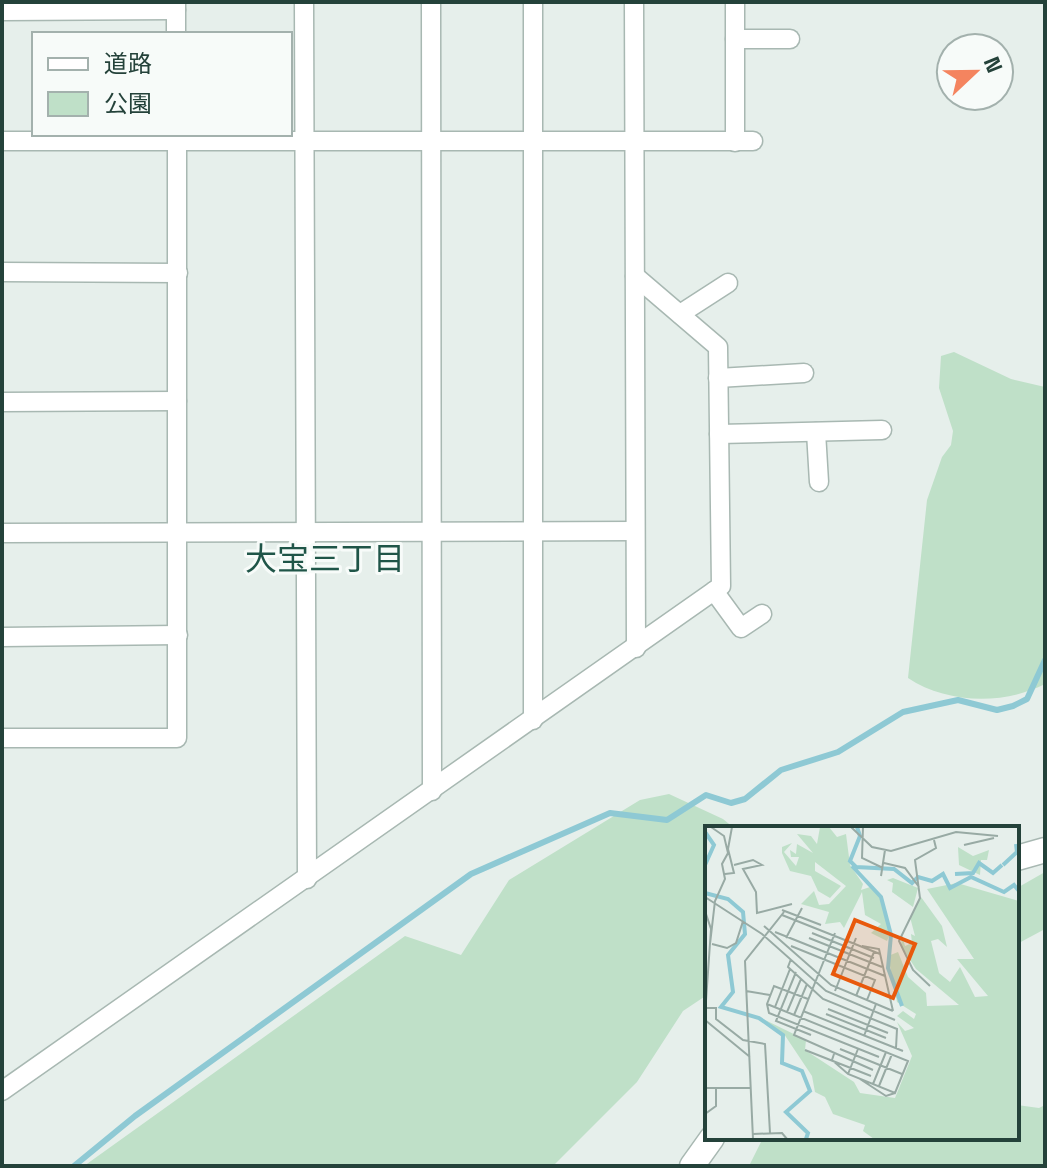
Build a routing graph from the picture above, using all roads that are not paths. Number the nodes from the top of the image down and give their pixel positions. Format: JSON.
{"nodes":[{"id":1,"x":304,"y":2,"type":"edge"},
{"id":2,"x":431,"y":2,"type":"edge"},
{"id":3,"x":533,"y":2,"type":"edge"},
{"id":4,"x":634,"y":2,"type":"edge"},
{"id":5,"x":735,"y":2,"type":"edge"},
{"id":6,"x":176,"y":6,"type":"edge"},
{"id":7,"x":2,"y":11,"type":"edge"},
{"id":8,"x":176,"y":32,"type":"edge"},
{"id":9,"x":735,"y":39,"type":"junction"},
{"id":10,"x":790,"y":39,"type":"dead end"},
{"id":11,"x":177,"y":138,"type":"edge"},
{"id":12,"x":2,"y":141,"type":"edge"},
{"id":13,"x":304,"y":142,"type":"junction"},
{"id":14,"x":431,"y":142,"type":"junction"},
{"id":15,"x":534,"y":143,"type":"junction"},
{"id":16,"x":634,"y":143,"type":"junction"},
{"id":17,"x":2,"y":272,"type":"edge"},
{"id":18,"x":178,"y":273,"type":"junction"},
{"id":19,"x":635,"y":276,"type":"junction"},
{"id":20,"x":728,"y":283,"type":"dead end"},
{"id":21,"x":680,"y":314,"type":"junction"},
{"id":22,"x":804,"y":373,"type":"dead end"},
{"id":23,"x":718,"y":378,"type":"junction"},
{"id":24,"x":177,"y":401,"type":"junction"},
{"id":25,"x":2,"y":402,"type":"edge"},
{"id":26,"x":882,"y":430,"type":"dead end"},
{"id":27,"x":816,"y":432,"type":"junction"},
{"id":28,"x":719,"y":434,"type":"junction"},
{"id":29,"x":819,"y":482,"type":"dead end"},
{"id":30,"x":433,"y":530,"type":"junction"},
{"id":31,"x":535,"y":530,"type":"junction"},
{"id":32,"x":304,"y":531,"type":"junction"},
{"id":33,"x":635,"y":531,"type":"junction"},
{"id":34,"x":2,"y":533,"type":"edge"},
{"id":35,"x":178,"y":533,"type":"junction"},
{"id":36,"x":714,"y":591,"type":"junction"},
{"id":37,"x":762,"y":614,"type":"dead end"},
{"id":38,"x":178,"y":635,"type":"junction"},
{"id":39,"x":2,"y":637,"type":"edge"},
{"id":40,"x":636,"y":648,"type":"junction"},
{"id":41,"x":533,"y":720,"type":"junction"},
{"id":42,"x":2,"y":738,"type":"edge"},
{"id":43,"x":432,"y":791,"type":"junction"},
{"id":44,"x":1045,"y":850,"type":"edge"},
{"id":45,"x":1019,"y":857,"type":"edge"},
{"id":46,"x":307,"y":879,"type":"junction"},
{"id":47,"x":2,"y":1091,"type":"edge"},
{"id":48,"x":711,"y":1140,"type":"edge"},
{"id":49,"x":692,"y":1166,"type":"edge"}],
"edges":[{"from":1,"to":13,"type":"street"},
{"from":2,"to":14,"type":"street"},
{"from":3,"to":15,"type":"street"},
{"from":4,"to":16,"type":"street"},
{"from":5,"to":9,"type":"street"},
{"from":6,"to":7,"type":"street"},
{"from":6,"to":8,"type":"street"},
{"from":9,"to":10,"type":"street"},
{"from":9,"to":16,"type":"street"},
{"from":11,"to":12,"type":"street"},
{"from":11,"to":13,"type":"street"},
{"from":11,"to":18,"type":"street"},
{"from":13,"to":14,"type":"street"},
{"from":13,"to":32,"type":"street"},
{"from":14,"to":15,"type":"street"},
{"from":14,"to":30,"type":"street"},
{"from":15,"to":16,"type":"street"},
{"from":15,"to":31,"type":"street"},
{"from":16,"to":19,"type":"street"},
{"from":17,"to":18,"type":"street"},
{"from":18,"to":24,"type":"street"},
{"from":19,"to":21,"type":"street"},
{"from":19,"to":33,"type":"street"},
{"from":20,"to":21,"type":"street"},
{"from":21,"to":23,"type":"street"},
{"from":22,"to":23,"type":"street"},
{"from":23,"to":28,"type":"street"},
{"from":24,"to":25,"type":"street"},
{"from":24,"to":35,"type":"street"},
{"from":26,"to":27,"type":"street"},
{"from":27,"to":28,"type":"street"},
{"from":27,"to":29,"type":"street"},
{"from":28,"to":36,"type":"street"},
{"from":30,"to":31,"type":"street"},
{"from":30,"to":32,"type":"street"},
{"from":30,"to":43,"type":"street"},
{"from":31,"to":33,"type":"street"},
{"from":31,"to":41,"type":"street"},
{"from":32,"to":35,"type":"street"},
{"from":32,"to":46,"type":"street"},
{"from":33,"to":40,"type":"street"},
{"from":34,"to":35,"type":"street"},
{"from":35,"to":38,"type":"street"},
{"from":36,"to":37,"type":"street"},
{"from":36,"to":40,"type":"street"},
{"from":38,"to":39,"type":"street"},
{"from":38,"to":42,"type":"street"},
{"from":40,"to":41,"type":"street"},
{"from":41,"to":43,"type":"street"},
{"from":43,"to":46,"type":"street"},
{"from":44,"to":45,"type":"street"},
{"from":46,"to":47,"type":"street"},
{"from":48,"to":49,"type":"street"}]}
